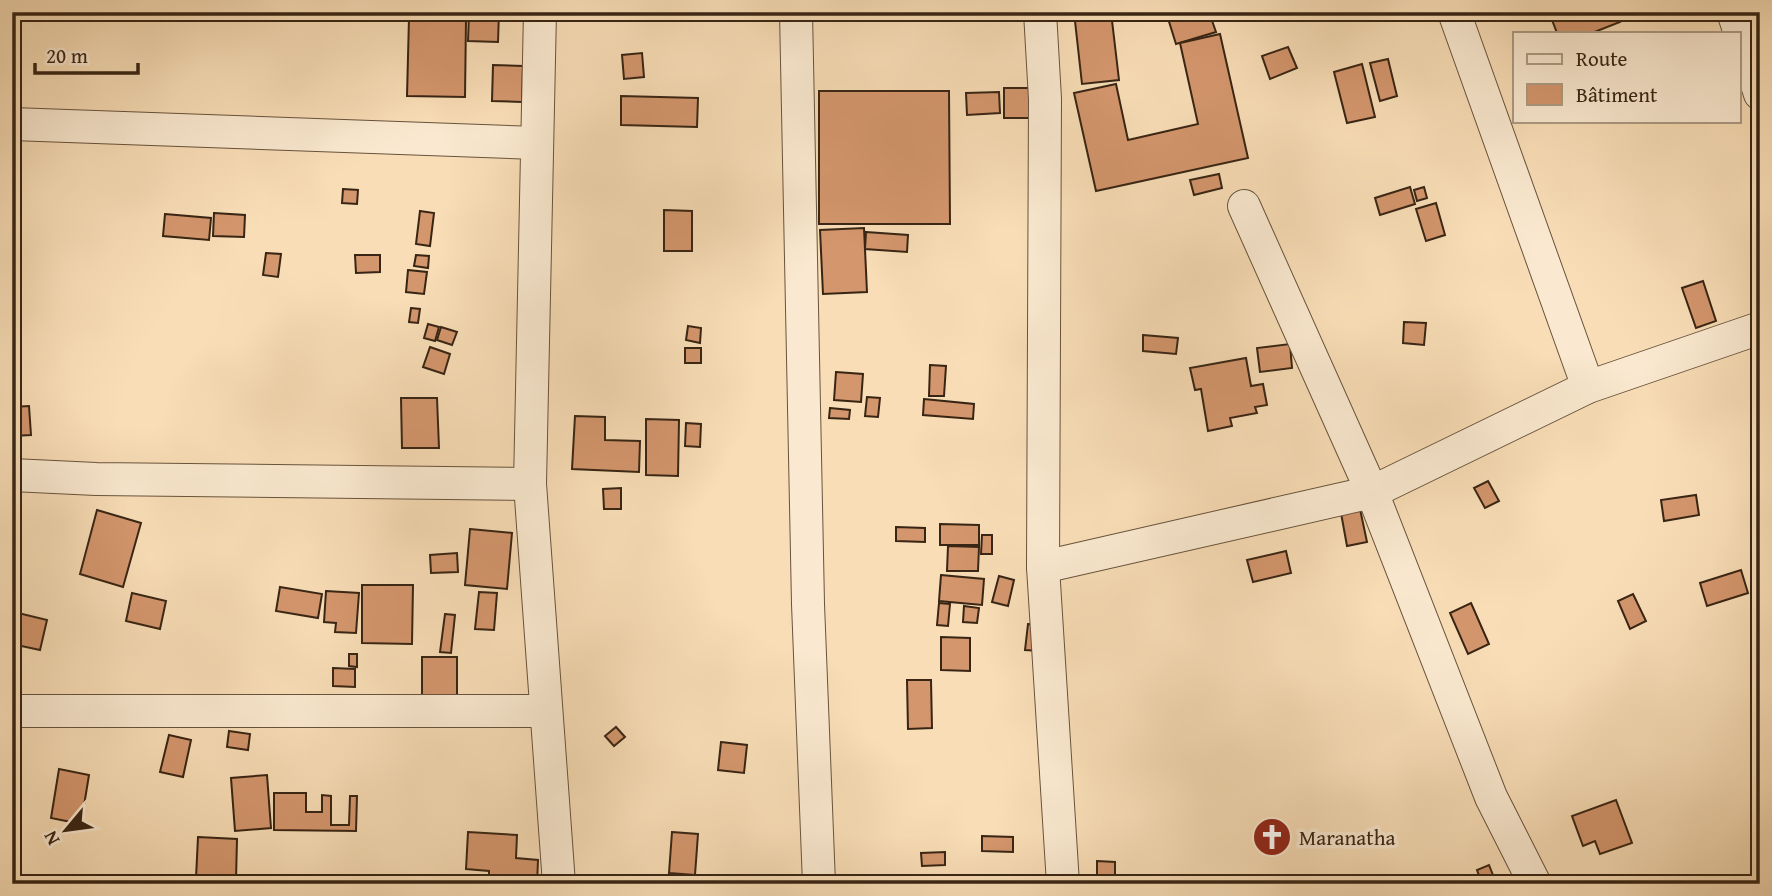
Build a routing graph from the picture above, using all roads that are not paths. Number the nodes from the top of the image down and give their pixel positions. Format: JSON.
{"nodes":[{"id":1,"x":540,"y":12,"type":"edge"},
{"id":2,"x":796,"y":12,"type":"edge"},
{"id":3,"x":1040,"y":12,"type":"edge"},
{"id":4,"x":1454,"y":12,"type":"edge"},
{"id":5,"x":1733,"y":12,"type":"edge"},
{"id":6,"x":1740,"y":32,"type":"edge"},
{"id":7,"x":1740,"y":33,"type":"edge"},
{"id":8,"x":1760,"y":94,"type":"edge"},
{"id":9,"x":12,"y":124,"type":"edge"},
{"id":10,"x":537,"y":144,"type":"junction"},
{"id":11,"x":1244,"y":206,"type":"dead end"},
{"id":12,"x":1760,"y":328,"type":"edge"},
{"id":13,"x":1588,"y":387,"type":"junction"},
{"id":14,"x":12,"y":475,"type":"edge"},
{"id":15,"x":530,"y":484,"type":"junction"},
{"id":16,"x":1372,"y":492,"type":"junction"},
{"id":17,"x":1043,"y":567,"type":"junction"},
{"id":18,"x":545,"y":710,"type":"junction"},
{"id":19,"x":12,"y":711,"type":"edge"},
{"id":20,"x":559,"y":884,"type":"edge"},
{"id":21,"x":819,"y":884,"type":"edge"},
{"id":22,"x":1063,"y":884,"type":"edge"},
{"id":23,"x":1535,"y":884,"type":"edge"}],
"edges":[{"from":1,"to":10,"type":"street"},
{"from":2,"to":21,"type":"street"},
{"from":3,"to":17,"type":"street"},
{"from":4,"to":13,"type":"street"},
{"from":5,"to":6,"type":"street"},
{"from":7,"to":8,"type":"street"},
{"from":9,"to":10,"type":"street"},
{"from":10,"to":15,"type":"street"},
{"from":11,"to":16,"type":"street"},
{"from":12,"to":13,"type":"street"},
{"from":13,"to":16,"type":"street"},
{"from":14,"to":15,"type":"street"},
{"from":15,"to":18,"type":"street"},
{"from":16,"to":17,"type":"street"},
{"from":16,"to":23,"type":"street"},
{"from":17,"to":22,"type":"street"},
{"from":18,"to":19,"type":"street"},
{"from":18,"to":20,"type":"street"}]}
